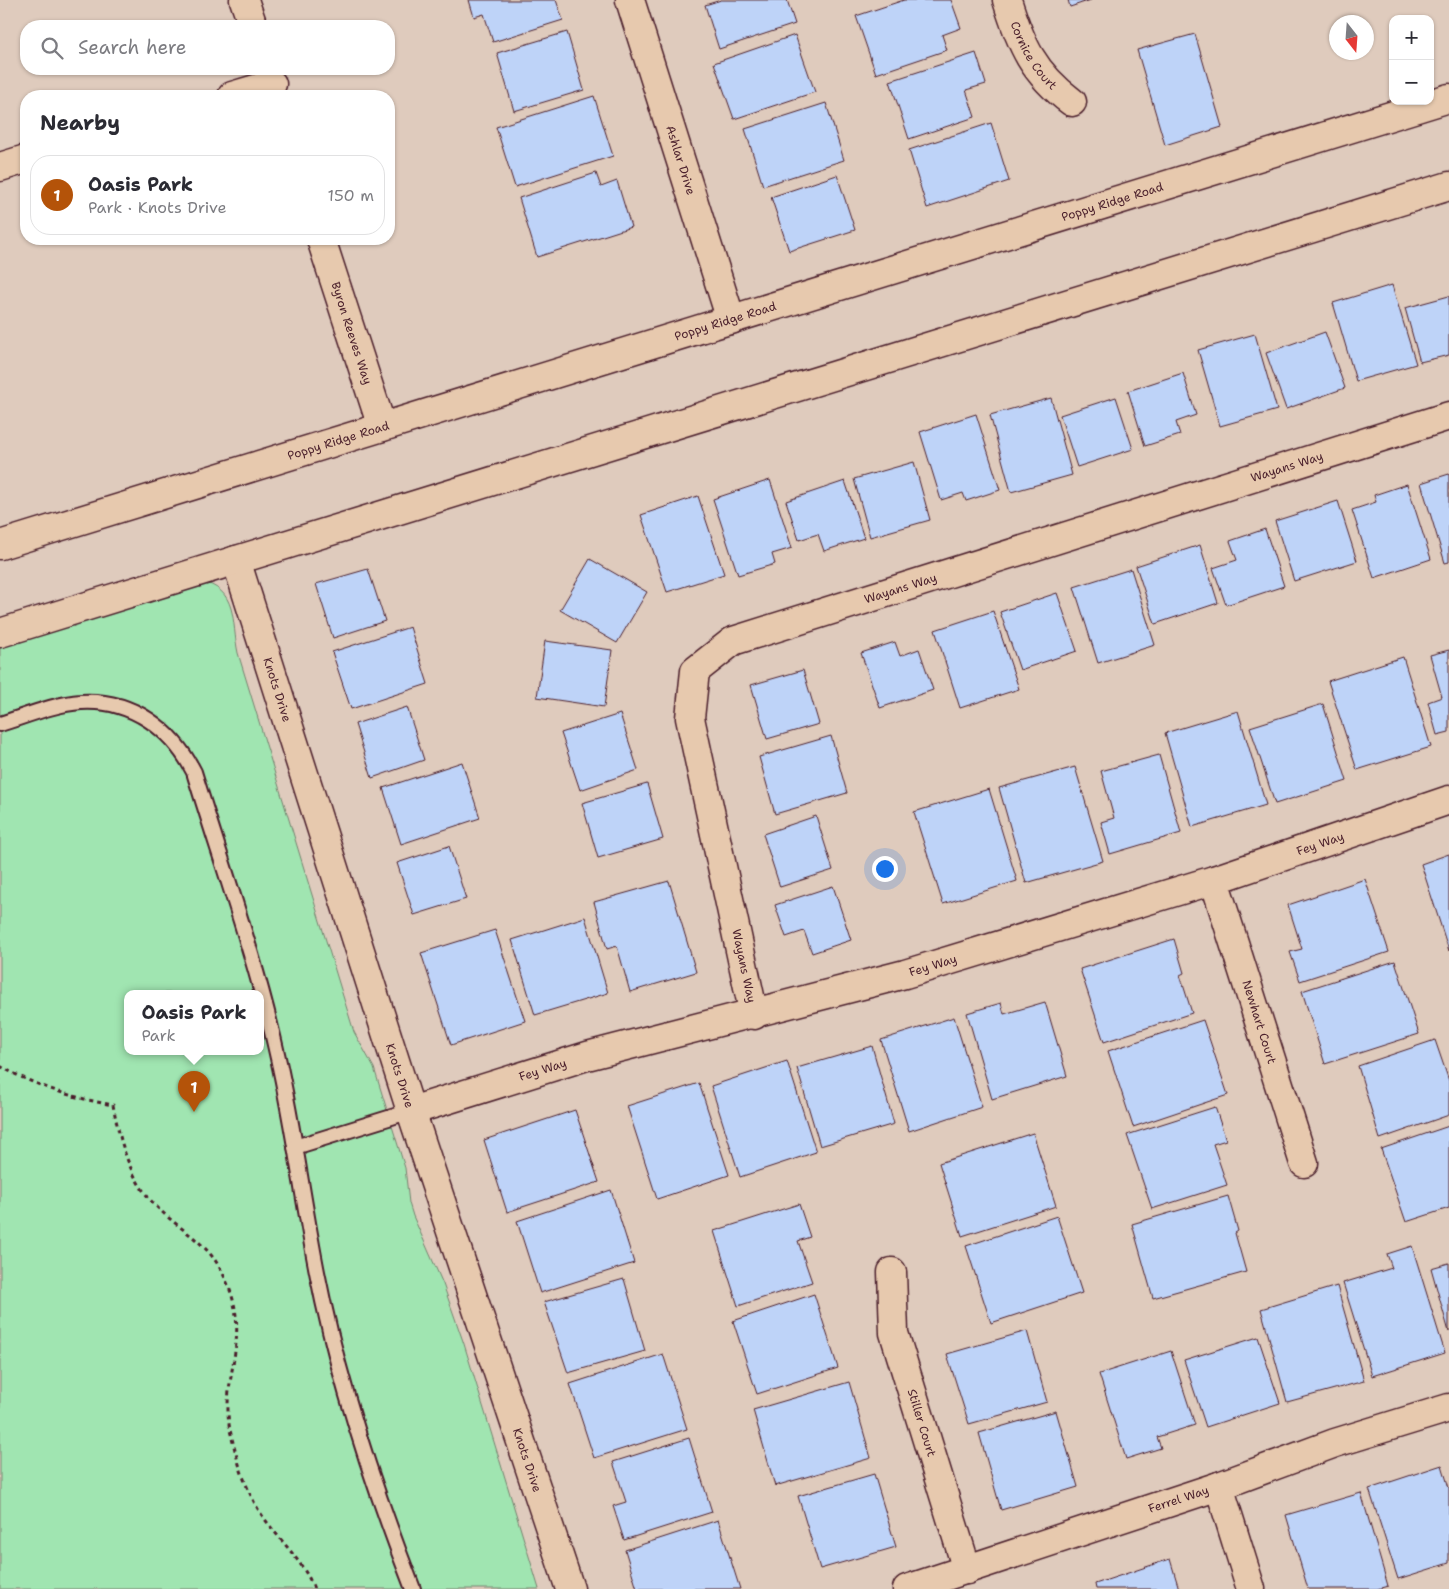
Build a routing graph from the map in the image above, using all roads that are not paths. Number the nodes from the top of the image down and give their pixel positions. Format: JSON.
{"nodes":[{"id":1,"x":244,"y":0,"type":"edge"},
{"id":2,"x":630,"y":0,"type":"edge"},
{"id":3,"x":1007,"y":0,"type":"edge"},
{"id":4,"x":251,"y":20,"type":"edge"},
{"id":5,"x":271,"y":83,"type":"edge"},
{"id":6,"x":250,"y":90,"type":"edge"},
{"id":7,"x":1449,"y":98,"type":"edge"},
{"id":8,"x":1072,"y":102,"type":"dead end"},
{"id":9,"x":20,"y":161,"type":"edge"},
{"id":10,"x":0,"y":167,"type":"edge"},
{"id":11,"x":1449,"y":186,"type":"edge"},
{"id":12,"x":323,"y":245,"type":"edge"},
{"id":13,"x":731,"y":320,"type":"junction"},
{"id":14,"x":1449,"y":416,"type":"edge"},
{"id":15,"x":382,"y":427,"type":"junction"},
{"id":16,"x":0,"y":545,"type":"edge"},
{"id":17,"x":236,"y":560,"type":"junction"},
{"id":18,"x":0,"y":633,"type":"edge"},
{"id":19,"x":0,"y":724,"type":"edge"},
{"id":20,"x":1449,"y":800,"type":"edge"},
{"id":21,"x":1214,"y":880,"type":"junction"},
{"id":22,"x":261,"y":990,"type":"edge"},
{"id":23,"x":264,"y":1000,"type":"edge"},
{"id":24,"x":754,"y":1015,"type":"junction"},
{"id":25,"x":411,"y":1111,"type":"junction"},
{"id":26,"x":295,"y":1147,"type":"junction"},
{"id":27,"x":1304,"y":1163,"type":"dead end"},
{"id":28,"x":892,"y":1272,"type":"dead end"},
{"id":29,"x":1449,"y":1408,"type":"edge"},
{"id":30,"x":1219,"y":1486,"type":"junction"},
{"id":31,"x":967,"y":1570,"type":"junction"},
{"id":32,"x":413,"y":1589,"type":"edge"},
{"id":33,"x":570,"y":1589,"type":"edge"},
{"id":34,"x":907,"y":1589,"type":"edge"},
{"id":35,"x":1251,"y":1589,"type":"edge"}],
"edges":[{"from":1,"to":4,"type":"street"},
{"from":2,"to":13,"type":"street","name":"Ashlar Drive"},
{"from":3,"to":8,"type":"street","name":"Cornice Court"},
{"from":5,"to":6,"type":"street"},
{"from":7,"to":13,"type":"street","name":"Poppy Ridge Road"},
{"from":9,"to":10,"type":"street"},
{"from":11,"to":17,"type":"street"},
{"from":12,"to":15,"type":"street","name":"Byron Reeves Way"},
{"from":13,"to":15,"type":"street","name":"Poppy Ridge Road"},
{"from":14,"to":24,"type":"street","name":"Wayans Way"},
{"from":15,"to":16,"type":"street","name":"Poppy Ridge Road"},
{"from":17,"to":18,"type":"street"},
{"from":17,"to":25,"type":"street","name":"Knots Drive"},
{"from":19,"to":22,"type":"lane"},
{"from":20,"to":21,"type":"street","name":"Fey Way"},
{"from":21,"to":24,"type":"street","name":"Fey Way"},
{"from":21,"to":27,"type":"street","name":"Newhart Court"},
{"from":23,"to":26,"type":"lane"},
{"from":24,"to":25,"type":"street","name":"Fey Way"},
{"from":25,"to":26,"type":"lane"},
{"from":25,"to":33,"type":"street","name":"Knots Drive"},
{"from":26,"to":32,"type":"lane"},
{"from":28,"to":31,"type":"street","name":"Stiller Court"},
{"from":29,"to":30,"type":"street","name":"Ferrel Way"},
{"from":30,"to":31,"type":"street","name":"Ferrel Way"},
{"from":30,"to":35,"type":"street"},
{"from":31,"to":34,"type":"street","name":"Ferrel Way"}]}
